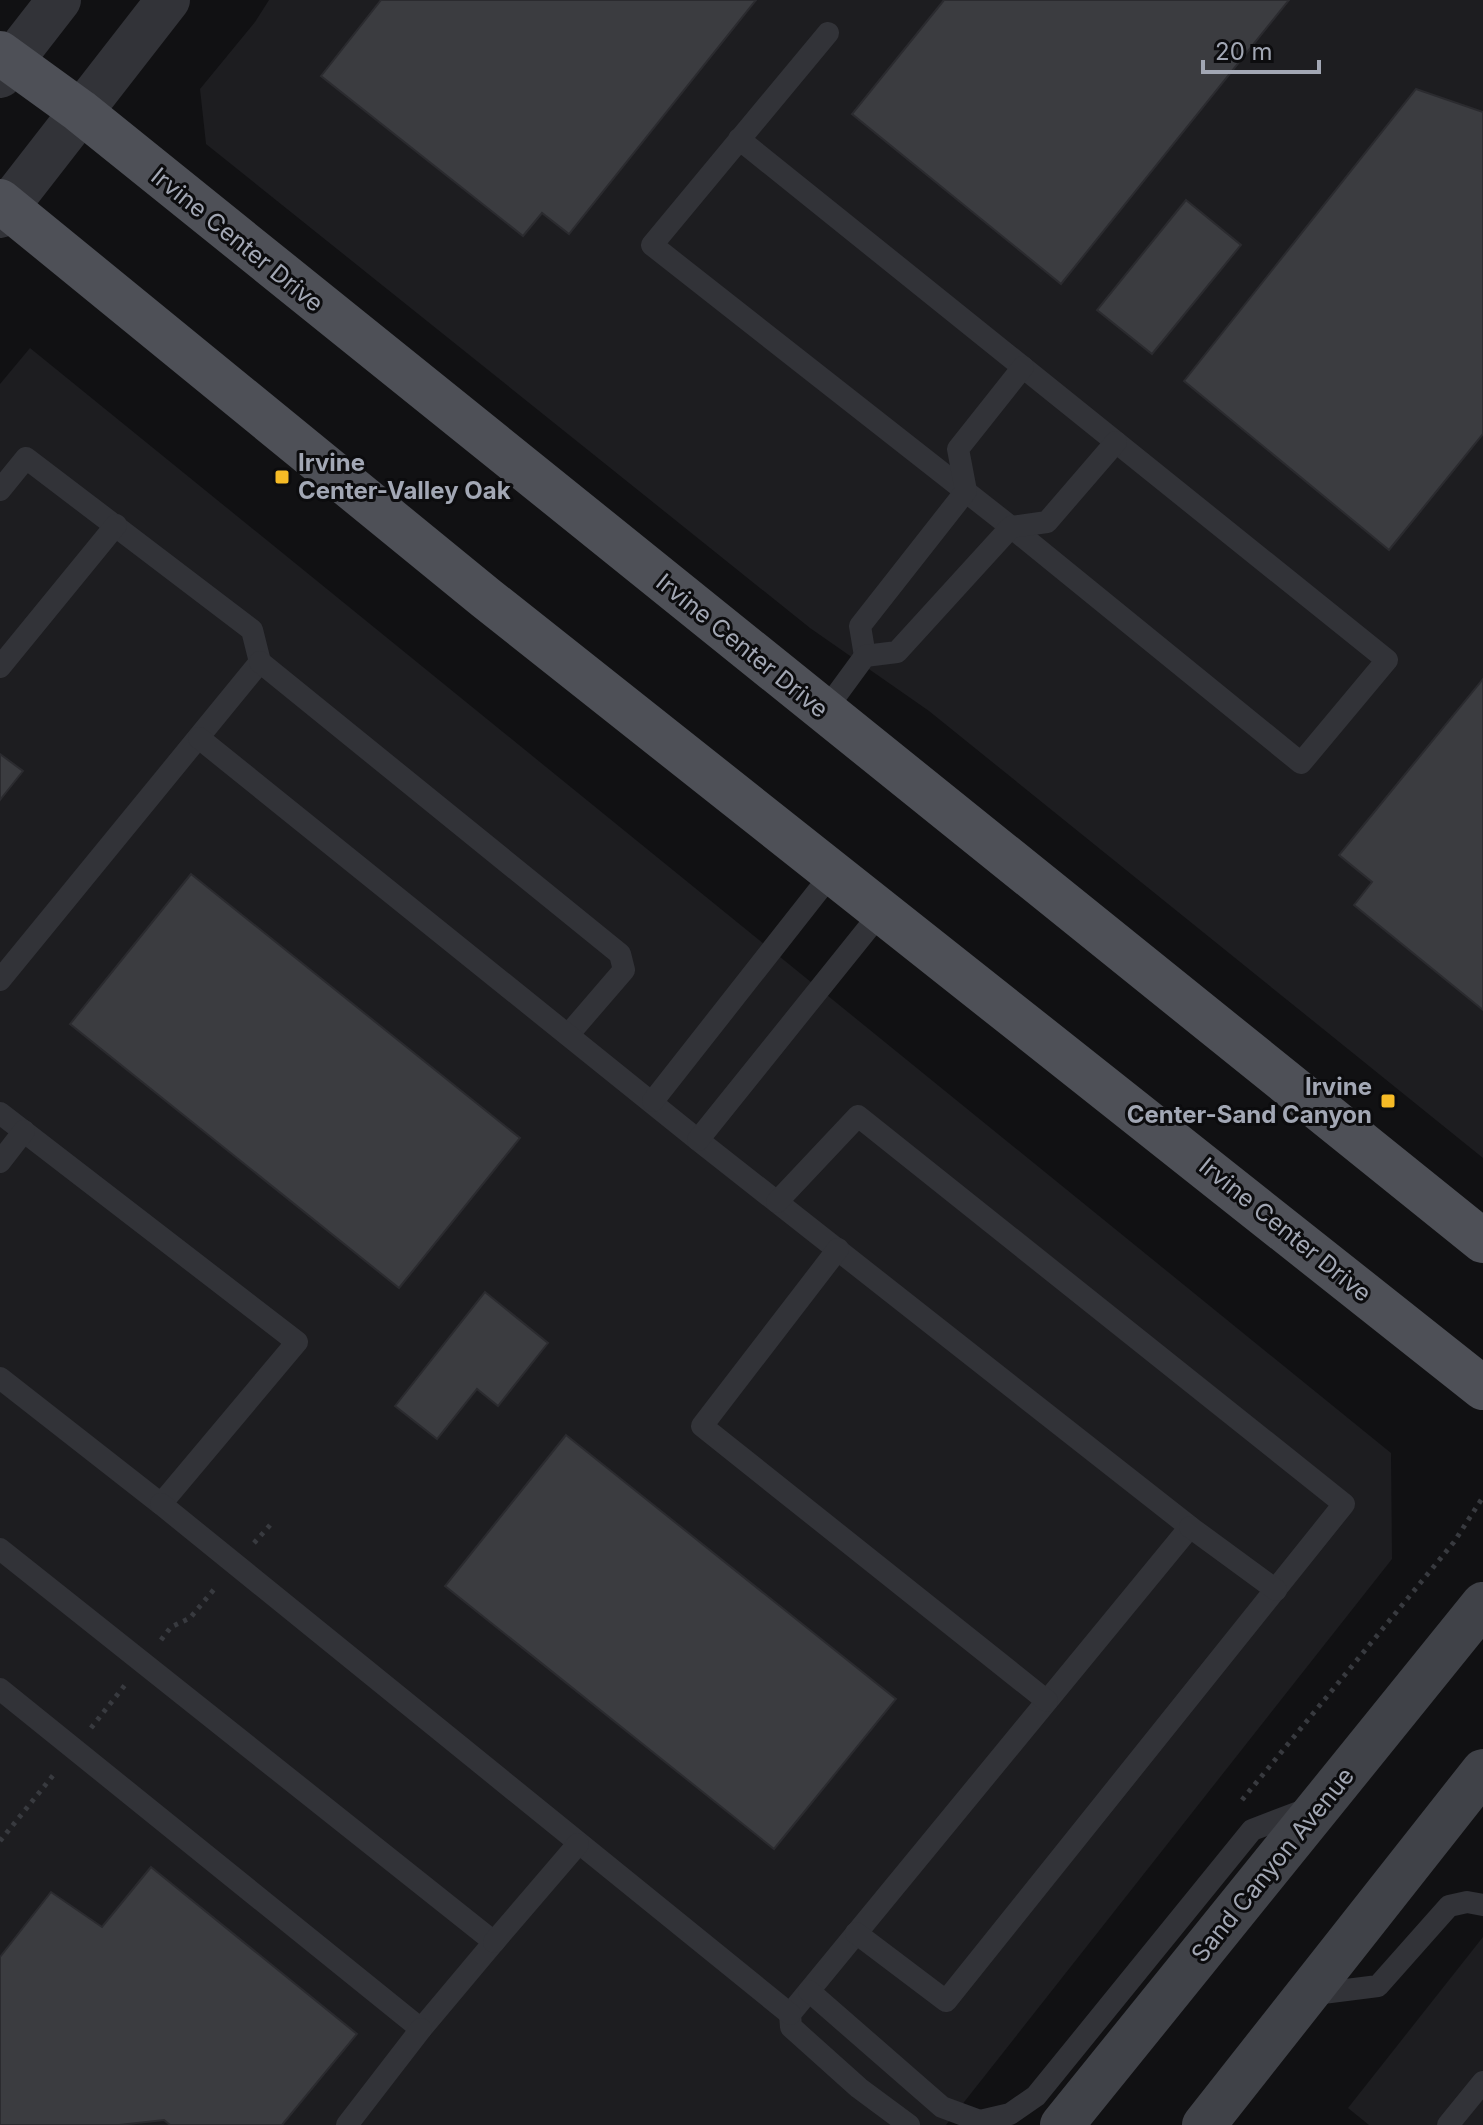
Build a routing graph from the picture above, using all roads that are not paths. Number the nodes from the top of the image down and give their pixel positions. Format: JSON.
{"nodes":[{"id":1,"x":59,"y":0,"type":"edge"},
{"id":2,"x":168,"y":0,"type":"edge"},
{"id":3,"x":828,"y":33,"type":"dead end"},
{"id":4,"x":4,"y":63,"type":"edge"},
{"id":5,"x":80,"y":111,"type":"junction"},
{"id":6,"x":739,"y":139,"type":"junction"},
{"id":7,"x":2,"y":208,"type":"edge"},
{"id":8,"x":1023,"y":367,"type":"junction"},
{"id":9,"x":1116,"y":442,"type":"junction"},
{"id":10,"x":0,"y":490,"type":"edge"},
{"id":11,"x":966,"y":491,"type":"junction"},
{"id":12,"x":116,"y":525,"type":"junction"},
{"id":13,"x":1011,"y":527,"type":"junction"},
{"id":14,"x":865,"y":656,"type":"junction"},
{"id":15,"x":260,"y":662,"type":"junction"},
{"id":16,"x":0,"y":667,"type":"edge"},
{"id":17,"x":824,"y":712,"type":"junction"},
{"id":18,"x":199,"y":738,"type":"junction"},
{"id":19,"x":833,"y":872,"type":"junction"},
{"id":20,"x":882,"y":911,"type":"junction"},
{"id":21,"x":0,"y":980,"type":"edge"},
{"id":22,"x":568,"y":1035,"type":"junction"},
{"id":23,"x":653,"y":1101,"type":"junction"},
{"id":24,"x":0,"y":1113,"type":"edge"},
{"id":25,"x":24,"y":1131,"type":"junction"},
{"id":26,"x":698,"y":1140,"type":"junction"},
{"id":27,"x":0,"y":1162,"type":"edge"},
{"id":28,"x":777,"y":1202,"type":"junction"},
{"id":29,"x":1483,"y":1241,"type":"edge"},
{"id":30,"x":838,"y":1249,"type":"junction"},
{"id":31,"x":0,"y":1378,"type":"edge"},
{"id":32,"x":1483,"y":1388,"type":"edge"},
{"id":33,"x":161,"y":1504,"type":"junction"},
{"id":34,"x":1190,"y":1527,"type":"junction"},
{"id":35,"x":0,"y":1549,"type":"edge"},
{"id":36,"x":1276,"y":1590,"type":"junction"},
{"id":37,"x":1483,"y":1604,"type":"edge"},
{"id":38,"x":0,"y":1689,"type":"edge"},
{"id":39,"x":1047,"y":1701,"type":"junction"},
{"id":40,"x":1483,"y":1771,"type":"edge"},
{"id":41,"x":1323,"y":1803,"type":"junction"},
{"id":42,"x":578,"y":1844,"type":"junction"},
{"id":43,"x":1483,"y":1905,"type":"edge"},
{"id":44,"x":856,"y":1933,"type":"junction"},
{"id":45,"x":494,"y":1942,"type":"junction"},
{"id":46,"x":809,"y":1991,"type":"junction"},
{"id":47,"x":1306,"y":1995,"type":"junction"},
{"id":48,"x":790,"y":2014,"type":"junction"},
{"id":49,"x":421,"y":2029,"type":"junction"},
{"id":50,"x":1483,"y":2082,"type":"edge"},
{"id":51,"x":347,"y":2125,"type":"edge"},
{"id":52,"x":909,"y":2125,"type":"edge"},
{"id":53,"x":1062,"y":2125,"type":"edge"},
{"id":54,"x":1204,"y":2125,"type":"edge"},
{"id":55,"x":1448,"y":2125,"type":"edge"}],
"edges":[{"from":1,"to":4,"type":"street"},
{"from":2,"to":5,"type":"street"},
{"from":3,"to":6,"type":"lane"},
{"from":4,"to":5,"type":"main road","name":"Irvine Center Drive"},
{"from":5,"to":7,"type":"street"},
{"from":5,"to":17,"type":"main road","name":"Irvine Center Drive"},
{"from":6,"to":8,"type":"lane"},
{"from":6,"to":11,"type":"lane"},
{"from":7,"to":19,"type":"main road","name":"Irvine Center Drive"},
{"from":8,"to":9,"type":"lane"},
{"from":8,"to":11,"type":"lane"},
{"from":9,"to":13,"type":"lane"},
{"from":9,"to":13,"type":"lane"},
{"from":10,"to":12,"type":"lane"},
{"from":11,"to":13,"type":"lane"},
{"from":11,"to":14,"type":"lane"},
{"from":12,"to":15,"type":"lane"},
{"from":12,"to":16,"type":"lane"},
{"from":13,"to":14,"type":"lane"},
{"from":14,"to":17,"type":"lane"},
{"from":15,"to":18,"type":"lane"},
{"from":15,"to":22,"type":"lane"},
{"from":17,"to":29,"type":"main road","name":"Irvine Center Drive"},
{"from":18,"to":21,"type":"lane"},
{"from":18,"to":22,"type":"lane"},
{"from":19,"to":20,"type":"main road","name":"Irvine Center Drive"},
{"from":19,"to":23,"type":"lane"},
{"from":20,"to":26,"type":"lane"},
{"from":20,"to":32,"type":"main road","name":"Irvine Center Drive"},
{"from":22,"to":23,"type":"lane"},
{"from":23,"to":26,"type":"lane"},
{"from":24,"to":25,"type":"lane"},
{"from":25,"to":27,"type":"lane"},
{"from":25,"to":33,"type":"lane"},
{"from":26,"to":28,"type":"lane"},
{"from":28,"to":30,"type":"lane"},
{"from":28,"to":36,"type":"lane"},
{"from":30,"to":34,"type":"lane"},
{"from":30,"to":39,"type":"lane"},
{"from":31,"to":33,"type":"lane"},
{"from":33,"to":42,"type":"lane"},
{"from":34,"to":36,"type":"lane"},
{"from":34,"to":39,"type":"lane"},
{"from":35,"to":45,"type":"lane"},
{"from":36,"to":44,"type":"lane"},
{"from":37,"to":41,"type":"main road","name":"Sand Canyon Avenue"},
{"from":38,"to":49,"type":"lane"},
{"from":39,"to":44,"type":"lane"},
{"from":40,"to":47,"type":"main road"},
{"from":41,"to":46,"type":"lane"},
{"from":41,"to":53,"type":"main road","name":"Sand Canyon Avenue"},
{"from":42,"to":45,"type":"lane"},
{"from":42,"to":48,"type":"lane"},
{"from":43,"to":47,"type":"lane"},
{"from":44,"to":46,"type":"lane"},
{"from":45,"to":49,"type":"lane"},
{"from":46,"to":48,"type":"lane"},
{"from":47,"to":54,"type":"main road"},
{"from":48,"to":52,"type":"lane"},
{"from":49,"to":51,"type":"lane"},
{"from":50,"to":55,"type":"lane"}]}
